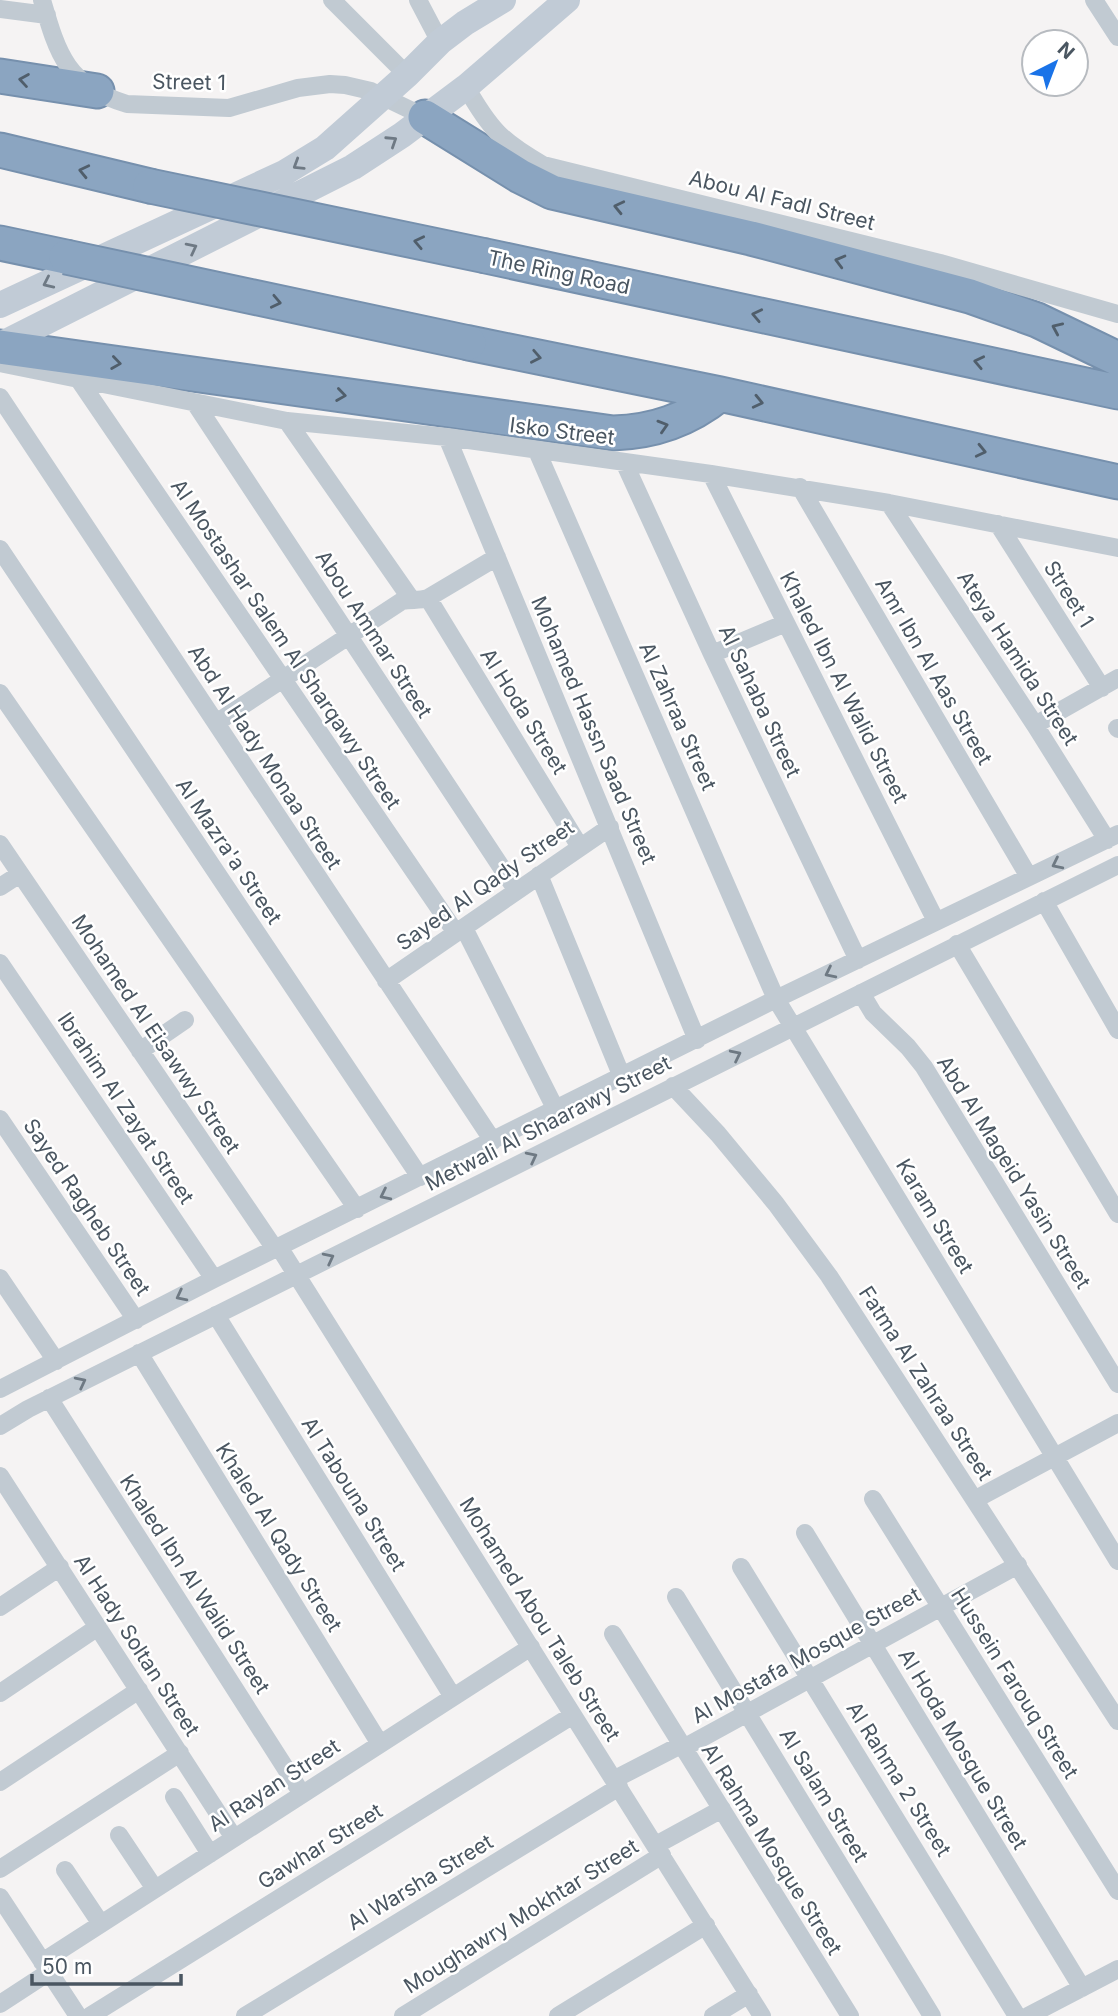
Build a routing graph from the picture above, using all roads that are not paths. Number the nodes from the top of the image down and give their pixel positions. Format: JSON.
{"nodes":[{"id":1,"x":332,"y":0,"type":"edge"},
{"id":2,"x":418,"y":0,"type":"edge"},
{"id":3,"x":503,"y":0,"type":"edge"},
{"id":4,"x":567,"y":0,"type":"edge"},
{"id":5,"x":1094,"y":0,"type":"edge"},
{"id":6,"x":45,"y":8,"type":"edge"},
{"id":7,"x":0,"y":9,"type":"edge"},
{"id":8,"x":1118,"y":37,"type":"edge"},
{"id":9,"x":440,"y":42,"type":"junction"},
{"id":10,"x":407,"y":75,"type":"junction"},
{"id":11,"x":0,"y":76,"type":"edge"},
{"id":12,"x":466,"y":87,"type":"junction"},
{"id":13,"x":97,"y":91,"type":"junction"},
{"id":14,"x":383,"y":96,"type":"junction"},
{"id":15,"x":425,"y":117,"type":"junction"},
{"id":16,"x":0,"y":150,"type":"edge"},
{"id":17,"x":0,"y":243,"type":"edge"},
{"id":18,"x":0,"y":305,"type":"edge"},
{"id":19,"x":1118,"y":314,"type":"edge"},
{"id":20,"x":0,"y":346,"type":"edge"},
{"id":21,"x":1118,"y":359,"type":"edge"},
{"id":22,"x":0,"y":363,"type":"edge"},
{"id":23,"x":79,"y":380,"type":"junction"},
{"id":24,"x":1118,"y":392,"type":"edge"},
{"id":25,"x":720,"y":394,"type":"junction"},
{"id":26,"x":0,"y":397,"type":"edge"},
{"id":27,"x":195,"y":402,"type":"junction"},
{"id":28,"x":287,"y":421,"type":"junction"},
{"id":29,"x":447,"y":437,"type":"junction"},
{"id":30,"x":537,"y":451,"type":"junction"},
{"id":31,"x":624,"y":462,"type":"junction"},
{"id":32,"x":711,"y":474,"type":"junction"},
{"id":33,"x":1118,"y":482,"type":"edge"},
{"id":34,"x":800,"y":487,"type":"junction"},
{"id":35,"x":889,"y":503,"type":"junction"},
{"id":36,"x":998,"y":524,"type":"junction"},
{"id":37,"x":1118,"y":548,"type":"edge"},
{"id":38,"x":0,"y":549,"type":"edge"},
{"id":39,"x":497,"y":558,"type":"junction"},
{"id":40,"x":420,"y":598,"type":"junction"},
{"id":41,"x":786,"y":623,"type":"junction"},
{"id":42,"x":348,"y":636,"type":"junction"},
{"id":43,"x":712,"y":654,"type":"junction"},
{"id":44,"x":1118,"y":678,"type":"edge"},
{"id":45,"x":282,"y":680,"type":"junction"},
{"id":46,"x":1102,"y":688,"type":"junction"},
{"id":47,"x":0,"y":693,"type":"edge"},
{"id":48,"x":216,"y":723,"type":"junction"},
{"id":49,"x":1035,"y":725,"type":"junction"},
{"id":50,"x":610,"y":827,"type":"junction"},
{"id":51,"x":1113,"y":837,"type":"edge"},
{"id":52,"x":0,"y":844,"type":"edge"},
{"id":53,"x":580,"y":847,"type":"junction"},
{"id":54,"x":1118,"y":865,"type":"edge"},
{"id":55,"x":20,"y":874,"type":"junction"},
{"id":56,"x":539,"y":875,"type":"junction"},
{"id":57,"x":1029,"y":877,"type":"junction"},
{"id":58,"x":0,"y":887,"type":"edge"},
{"id":59,"x":517,"y":891,"type":"junction"},
{"id":60,"x":1044,"y":901,"type":"junction"},
{"id":61,"x":936,"y":921,"type":"junction"},
{"id":62,"x":460,"y":930,"type":"junction"},
{"id":63,"x":957,"y":944,"type":"junction"},
{"id":64,"x":858,"y":960,"type":"junction"},
{"id":65,"x":0,"y":963,"type":"edge"},
{"id":66,"x":386,"y":981,"type":"junction"},
{"id":67,"x":860,"y":993,"type":"junction"},
{"id":68,"x":776,"y":999,"type":"junction"},
{"id":69,"x":185,"y":1020,"type":"dead end"},
{"id":70,"x":793,"y":1027,"type":"junction"},
{"id":71,"x":1118,"y":1030,"type":"edge"},
{"id":72,"x":697,"y":1040,"type":"junction"},
{"id":73,"x":140,"y":1051,"type":"junction"},
{"id":74,"x":622,"y":1077,"type":"junction"},
{"id":75,"x":673,"y":1086,"type":"junction"},
{"id":76,"x":556,"y":1110,"type":"junction"},
{"id":77,"x":0,"y":1119,"type":"edge"},
{"id":78,"x":493,"y":1141,"type":"junction"},
{"id":79,"x":420,"y":1177,"type":"junction"},
{"id":80,"x":357,"y":1209,"type":"junction"},
{"id":81,"x":1118,"y":1214,"type":"edge"},
{"id":82,"x":277,"y":1248,"type":"junction"},
{"id":83,"x":296,"y":1275,"type":"junction"},
{"id":84,"x":0,"y":1278,"type":"edge"},
{"id":85,"x":214,"y":1279,"type":"junction"},
{"id":86,"x":216,"y":1315,"type":"junction"},
{"id":87,"x":136,"y":1320,"type":"junction"},
{"id":88,"x":139,"y":1353,"type":"junction"},
{"id":89,"x":56,"y":1360,"type":"junction"},
{"id":90,"x":1118,"y":1384,"type":"edge"},
{"id":91,"x":0,"y":1389,"type":"edge"},
{"id":92,"x":49,"y":1398,"type":"junction"},
{"id":93,"x":1118,"y":1423,"type":"edge"},
{"id":94,"x":0,"y":1426,"type":"edge"},
{"id":95,"x":1055,"y":1457,"type":"junction"},
{"id":96,"x":0,"y":1476,"type":"edge"},
{"id":97,"x":873,"y":1499,"type":"dead end"},
{"id":98,"x":976,"y":1499,"type":"junction"},
{"id":99,"x":805,"y":1533,"type":"dead end"},
{"id":100,"x":1118,"y":1561,"type":"edge"},
{"id":101,"x":1018,"y":1564,"type":"junction"},
{"id":102,"x":60,"y":1567,"type":"junction"},
{"id":103,"x":741,"y":1567,"type":"dead end"},
{"id":104,"x":676,"y":1597,"type":"dead end"},
{"id":105,"x":0,"y":1607,"type":"edge"},
{"id":106,"x":941,"y":1607,"type":"junction"},
{"id":107,"x":98,"y":1627,"type":"junction"},
{"id":108,"x":613,"y":1634,"type":"dead end"},
{"id":109,"x":873,"y":1644,"type":"junction"},
{"id":110,"x":530,"y":1647,"type":"junction"},
{"id":111,"x":810,"y":1678,"type":"junction"},
{"id":112,"x":139,"y":1690,"type":"junction"},
{"id":113,"x":0,"y":1693,"type":"edge"},
{"id":114,"x":453,"y":1697,"type":"junction"},
{"id":115,"x":747,"y":1713,"type":"junction"},
{"id":116,"x":573,"y":1715,"type":"junction"},
{"id":117,"x":1118,"y":1721,"type":"edge"},
{"id":118,"x":380,"y":1744,"type":"junction"},
{"id":119,"x":682,"y":1746,"type":"junction"},
{"id":120,"x":180,"y":1753,"type":"junction"},
{"id":121,"x":0,"y":1782,"type":"edge"},
{"id":122,"x":617,"y":1783,"type":"junction"},
{"id":123,"x":303,"y":1794,"type":"junction"},
{"id":124,"x":174,"y":1797,"type":"dead end"},
{"id":125,"x":722,"y":1809,"type":"junction"},
{"id":126,"x":119,"y":1835,"type":"dead end"},
{"id":127,"x":234,"y":1838,"type":"junction"},
{"id":128,"x":659,"y":1850,"type":"junction"},
{"id":129,"x":210,"y":1854,"type":"junction"},
{"id":130,"x":0,"y":1868,"type":"edge"},
{"id":131,"x":65,"y":1870,"type":"dead end"},
{"id":132,"x":155,"y":1889,"type":"junction"},
{"id":133,"x":1118,"y":1891,"type":"edge"},
{"id":134,"x":3,"y":1909,"type":"edge"},
{"id":135,"x":101,"y":1924,"type":"junction"},
{"id":136,"x":706,"y":1925,"type":"junction"},
{"id":137,"x":46,"y":1967,"type":"junction"},
{"id":138,"x":1118,"y":1969,"type":"edge"},
{"id":139,"x":1082,"y":1988,"type":"junction"},
{"id":140,"x":748,"y":1994,"type":"junction"},
{"id":141,"x":0,"y":2004,"type":"edge"},
{"id":142,"x":78,"y":2016,"type":"edge"},
{"id":143,"x":90,"y":2016,"type":"edge"},
{"id":144,"x":245,"y":2016,"type":"edge"},
{"id":145,"x":403,"y":2016,"type":"edge"},
{"id":146,"x":558,"y":2016,"type":"edge"},
{"id":147,"x":713,"y":2016,"type":"edge"},
{"id":148,"x":762,"y":2016,"type":"edge"},
{"id":149,"x":849,"y":2016,"type":"edge"},
{"id":150,"x":932,"y":2016,"type":"edge"},
{"id":151,"x":1017,"y":2016,"type":"edge"},
{"id":152,"x":1028,"y":2016,"type":"edge"}],
"edges":[{"from":1,"to":10,"type":"street"},
{"from":2,"to":9,"type":"street"},
{"from":3,"to":9,"type":"main road"},
{"from":4,"to":12,"type":"main road"},
{"from":5,"to":8,"type":"street"},
{"from":6,"to":7,"type":"street"},
{"from":6,"to":13,"type":"street","name":"Street 1"},
{"from":9,"to":10,"type":"main road"},
{"from":10,"to":14,"type":"main road"},
{"from":13,"to":11,"type":"highway","one_way":true},
{"from":12,"to":15,"type":"main road"},
{"from":12,"to":19,"type":"street","name":"Abou Al Fadl Street"},
{"from":13,"to":14,"type":"street","name":"Street 1"},
{"from":14,"to":15,"type":"street","name":"Street 1"},
{"from":14,"to":18,"type":"main road","one_way":true},
{"from":20,"to":15,"type":"main road","one_way":true},
{"from":21,"to":15,"type":"highway","one_way":true},
{"from":24,"to":16,"type":"highway","name":"The Ring Road","one_way":true,"bridge":true},
{"from":17,"to":25,"type":"highway","one_way":true,"bridge":true},
{"from":20,"to":25,"type":"highway","one_way":true},
{"from":22,"to":23,"type":"street","name":"Isko Street"},
{"from":23,"to":27,"type":"street","name":"Isko Street"},
{"from":23,"to":45,"type":"street","name":"Al Mostashar Salem Al Sharqawy Street"},
{"from":25,"to":33,"type":"highway","one_way":true},
{"from":26,"to":48,"type":"street","name":"Abd Al Hady Monaa Street"},
{"from":27,"to":28,"type":"street","name":"Isko Street"},
{"from":27,"to":42,"type":"street","name":"Abou Ammar Street"},
{"from":28,"to":29,"type":"street","name":"Isko Street"},
{"from":28,"to":40,"type":"street","name":"Al Hoda Street"},
{"from":29,"to":30,"type":"street","name":"Isko Street"},
{"from":29,"to":39,"type":"street","name":"Mohamed Hassn Saad Street"},
{"from":30,"to":31,"type":"street","name":"Isko Street"},
{"from":30,"to":68,"type":"street","name":"Al Zahraa Street"},
{"from":31,"to":32,"type":"street","name":"Isko Street"},
{"from":31,"to":43,"type":"street","name":"Al Sahaba Street"},
{"from":32,"to":34,"type":"street","name":"Isko Street"},
{"from":32,"to":41,"type":"street","name":"Khaled Ibn Al Walid Street"},
{"from":34,"to":35,"type":"street","name":"Isko Street"},
{"from":34,"to":57,"type":"street","name":"Amr Ibn Al Aas Street"},
{"from":35,"to":36,"type":"street","name":"Isko Street"},
{"from":35,"to":49,"type":"street","name":"Ateya Hamida Street"},
{"from":36,"to":37,"type":"street","name":"Isko Street"},
{"from":36,"to":46,"type":"street","name":"Street 1"},
{"from":38,"to":79,"type":"street","name":"Al Mazra'a Street"},
{"from":39,"to":40,"type":"street"},
{"from":39,"to":50,"type":"street","name":"Mohamed Hassn Saad Street"},
{"from":40,"to":42,"type":"street"},
{"from":40,"to":53,"type":"street","name":"Al Hoda Street"},
{"from":41,"to":43,"type":"street"},
{"from":41,"to":61,"type":"street","name":"Khaled Ibn Al Walid Street"},
{"from":42,"to":45,"type":"street"},
{"from":42,"to":59,"type":"street","name":"Abou Ammar Street"},
{"from":43,"to":64,"type":"street","name":"Al Sahaba Street"},
{"from":44,"to":46,"type":"street"},
{"from":45,"to":48,"type":"street"},
{"from":45,"to":62,"type":"street","name":"Al Mostashar Salem Al Sharqawy Street"},
{"from":46,"to":49,"type":"street"},
{"from":47,"to":80,"type":"street"},
{"from":48,"to":66,"type":"street","name":"Abd Al Hady Monaa Street"},
{"from":49,"to":51,"type":"street","name":"Ateya Hamida Street"},
{"from":50,"to":53,"type":"street","name":"Sayed Al Qady Street"},
{"from":50,"to":72,"type":"street","name":"Mohamed Hassn Saad Street"},
{"from":51,"to":57,"type":"street","name":"Metwali Al Shaarawy Street","one_way":true},
{"from":52,"to":55,"type":"street","name":"Mohamed Al Eisawwy Street"},
{"from":53,"to":56,"type":"street","name":"Sayed Al Qady Street"},
{"from":54,"to":60,"type":"street","name":"Metwali Al Shaarawy Street"},
{"from":55,"to":58,"type":"street"},
{"from":55,"to":73,"type":"street","name":"Mohamed Al Eisawwy Street"},
{"from":56,"to":59,"type":"street","name":"Sayed Al Qady Street"},
{"from":56,"to":74,"type":"street"},
{"from":57,"to":61,"type":"street","name":"Metwali Al Shaarawy Street"},
{"from":59,"to":62,"type":"street","name":"Sayed Al Qady Street"},
{"from":60,"to":63,"type":"street","name":"Metwali Al Shaarawy Street"},
{"from":60,"to":71,"type":"street"},
{"from":61,"to":64,"type":"street","name":"Metwali Al Shaarawy Street"},
{"from":62,"to":66,"type":"street","name":"Sayed Al Qady Street"},
{"from":62,"to":76,"type":"street","name":"Al Mostashar Salem Al Sharqawy Street"},
{"from":63,"to":67,"type":"street","name":"Metwali Al Shaarawy Street"},
{"from":63,"to":81,"type":"street"},
{"from":64,"to":68,"type":"street","name":"Metwali Al Shaarawy Street","one_way":true},
{"from":65,"to":85,"type":"street","name":"Ibrahim Al Zayat Street"},
{"from":66,"to":78,"type":"street","name":"Abd Al Hady Monaa Street"},
{"from":67,"to":70,"type":"street","name":"Metwali Al Shaarawy Street"},
{"from":67,"to":90,"type":"street","name":"Abd Al Mageid Yasin Street"},
{"from":68,"to":70,"type":"street","name":"Karam Street"},
{"from":68,"to":72,"type":"street","name":"Metwali Al Shaarawy Street"},
{"from":69,"to":73,"type":"street"},
{"from":75,"to":70,"type":"street","name":"Metwali Al Shaarawy Street","one_way":true},
{"from":70,"to":95,"type":"street","name":"Karam Street"},
{"from":72,"to":74,"type":"street","name":"Metwali Al Shaarawy Street"},
{"from":73,"to":82,"type":"street","name":"Mohamed Al Eisawwy Street"},
{"from":74,"to":76,"type":"street","name":"Metwali Al Shaarawy Street"},
{"from":83,"to":75,"type":"street","name":"Metwali Al Shaarawy Street","one_way":true},
{"from":75,"to":98,"type":"street","name":"Fatma Al Zahraa Street"},
{"from":76,"to":78,"type":"street","name":"Metwali Al Shaarawy Street"},
{"from":77,"to":87,"type":"street","name":"Sayed Ragheb Street"},
{"from":78,"to":79,"type":"street","name":"Metwali Al Shaarawy Street"},
{"from":79,"to":80,"type":"street","name":"Metwali Al Shaarawy Street","one_way":true},
{"from":80,"to":82,"type":"street","name":"Metwali Al Shaarawy Street"},
{"from":82,"to":83,"type":"street","name":"Mohamed Abou Taleb Street"},
{"from":82,"to":85,"type":"street","name":"Metwali Al Shaarawy Street"},
{"from":83,"to":86,"type":"street","name":"Metwali Al Shaarawy Street"},
{"from":83,"to":110,"type":"street","name":"Mohamed Abou Taleb Street"},
{"from":84,"to":89,"type":"street"},
{"from":85,"to":87,"type":"street","name":"Metwali Al Shaarawy Street","one_way":true},
{"from":86,"to":88,"type":"street","name":"Metwali Al Shaarawy Street"},
{"from":86,"to":114,"type":"street","name":"Al Tabouna Street"},
{"from":87,"to":89,"type":"street","name":"Metwali Al Shaarawy Street"},
{"from":92,"to":88,"type":"street","name":"Metwali Al Shaarawy Street","one_way":true},
{"from":88,"to":118,"type":"street","name":"Khaled Al Qady Street"},
{"from":89,"to":91,"type":"street","name":"Metwali Al Shaarawy Street"},
{"from":92,"to":94,"type":"street","name":"Metwali Al Shaarawy Street"},
{"from":92,"to":123,"type":"street","name":"Khaled Ibn Al Walid Street"},
{"from":93,"to":95,"type":"street"},
{"from":95,"to":98,"type":"street"},
{"from":95,"to":100,"type":"street","name":"Karam Street"},
{"from":96,"to":102,"type":"street","name":"Al Hady Soltan Street"},
{"from":97,"to":106,"type":"street","name":"Hussein Farouq Street"},
{"from":98,"to":101,"type":"street","name":"Fatma Al Zahraa Street"},
{"from":99,"to":109,"type":"street","name":"Al Hoda Mosque Street"},
{"from":101,"to":106,"type":"street","name":"Al Mostafa Mosque Street"},
{"from":101,"to":117,"type":"street","name":"Fatma Al Zahraa Street"},
{"from":102,"to":105,"type":"street"},
{"from":102,"to":107,"type":"street","name":"Al Hady Soltan Street"},
{"from":103,"to":111,"type":"street","name":"Al Rahma 2 Street"},
{"from":104,"to":115,"type":"street","name":"Al Salam Street"},
{"from":106,"to":109,"type":"street","name":"Al Mostafa Mosque Street"},
{"from":106,"to":133,"type":"street","name":"Hussein Farouq Street"},
{"from":107,"to":112,"type":"street","name":"Al Hady Soltan Street"},
{"from":107,"to":113,"type":"street"},
{"from":108,"to":119,"type":"street","name":"Al Rahma Mosque Street"},
{"from":109,"to":111,"type":"street","name":"Al Mostafa Mosque Street"},
{"from":109,"to":139,"type":"street","name":"Al Hoda Mosque Street"},
{"from":110,"to":114,"type":"street","name":"Al Rayan Street"},
{"from":110,"to":116,"type":"street","name":"Mohamed Abou Taleb Street"},
{"from":111,"to":115,"type":"street","name":"Al Mostafa Mosque Street"},
{"from":111,"to":151,"type":"street","name":"Al Rahma 2 Street"},
{"from":112,"to":120,"type":"street","name":"Al Hady Soltan Street"},
{"from":112,"to":121,"type":"street"},
{"from":114,"to":118,"type":"street","name":"Al Rayan Street"},
{"from":115,"to":119,"type":"street","name":"Al Mostafa Mosque Street"},
{"from":115,"to":150,"type":"street","name":"Al Salam Street"},
{"from":116,"to":122,"type":"street","name":"Mohamed Abou Taleb Street"},
{"from":116,"to":143,"type":"street","name":"Gawhar Street"},
{"from":118,"to":123,"type":"street","name":"Al Rayan Street"},
{"from":119,"to":122,"type":"street","name":"Al Mostafa Mosque Street"},
{"from":119,"to":125,"type":"street","name":"Al Rahma Mosque Street"},
{"from":120,"to":127,"type":"street","name":"Al Hady Soltan Street"},
{"from":120,"to":130,"type":"street"},
{"from":122,"to":128,"type":"street","name":"Mohamed Abou Taleb Street"},
{"from":122,"to":144,"type":"street","name":"Al Warsha Street"},
{"from":123,"to":127,"type":"street","name":"Al Rayan Street"},
{"from":124,"to":129,"type":"street"},
{"from":125,"to":128,"type":"street","name":"Moughawry Mokhtar Street"},
{"from":125,"to":149,"type":"street","name":"Al Rahma Mosque Street"},
{"from":126,"to":132,"type":"street"},
{"from":127,"to":129,"type":"street","name":"Al Rayan Street"},
{"from":128,"to":136,"type":"street","name":"Mohamed Abou Taleb Street"},
{"from":128,"to":145,"type":"street","name":"Moughawry Mokhtar Street"},
{"from":129,"to":132,"type":"street","name":"Al Rayan Street"},
{"from":131,"to":135,"type":"street"},
{"from":132,"to":135,"type":"street","name":"Al Rayan Street"},
{"from":134,"to":137,"type":"street"},
{"from":135,"to":137,"type":"street","name":"Al Rayan Street"},
{"from":136,"to":140,"type":"street","name":"Mohamed Abou Taleb Street"},
{"from":136,"to":146,"type":"street"},
{"from":137,"to":141,"type":"street"},
{"from":137,"to":142,"type":"street"},
{"from":138,"to":139,"type":"street"},
{"from":139,"to":152,"type":"street"},
{"from":140,"to":147,"type":"street"},
{"from":140,"to":148,"type":"street","name":"Mohamed Abou Taleb Street"}]}
